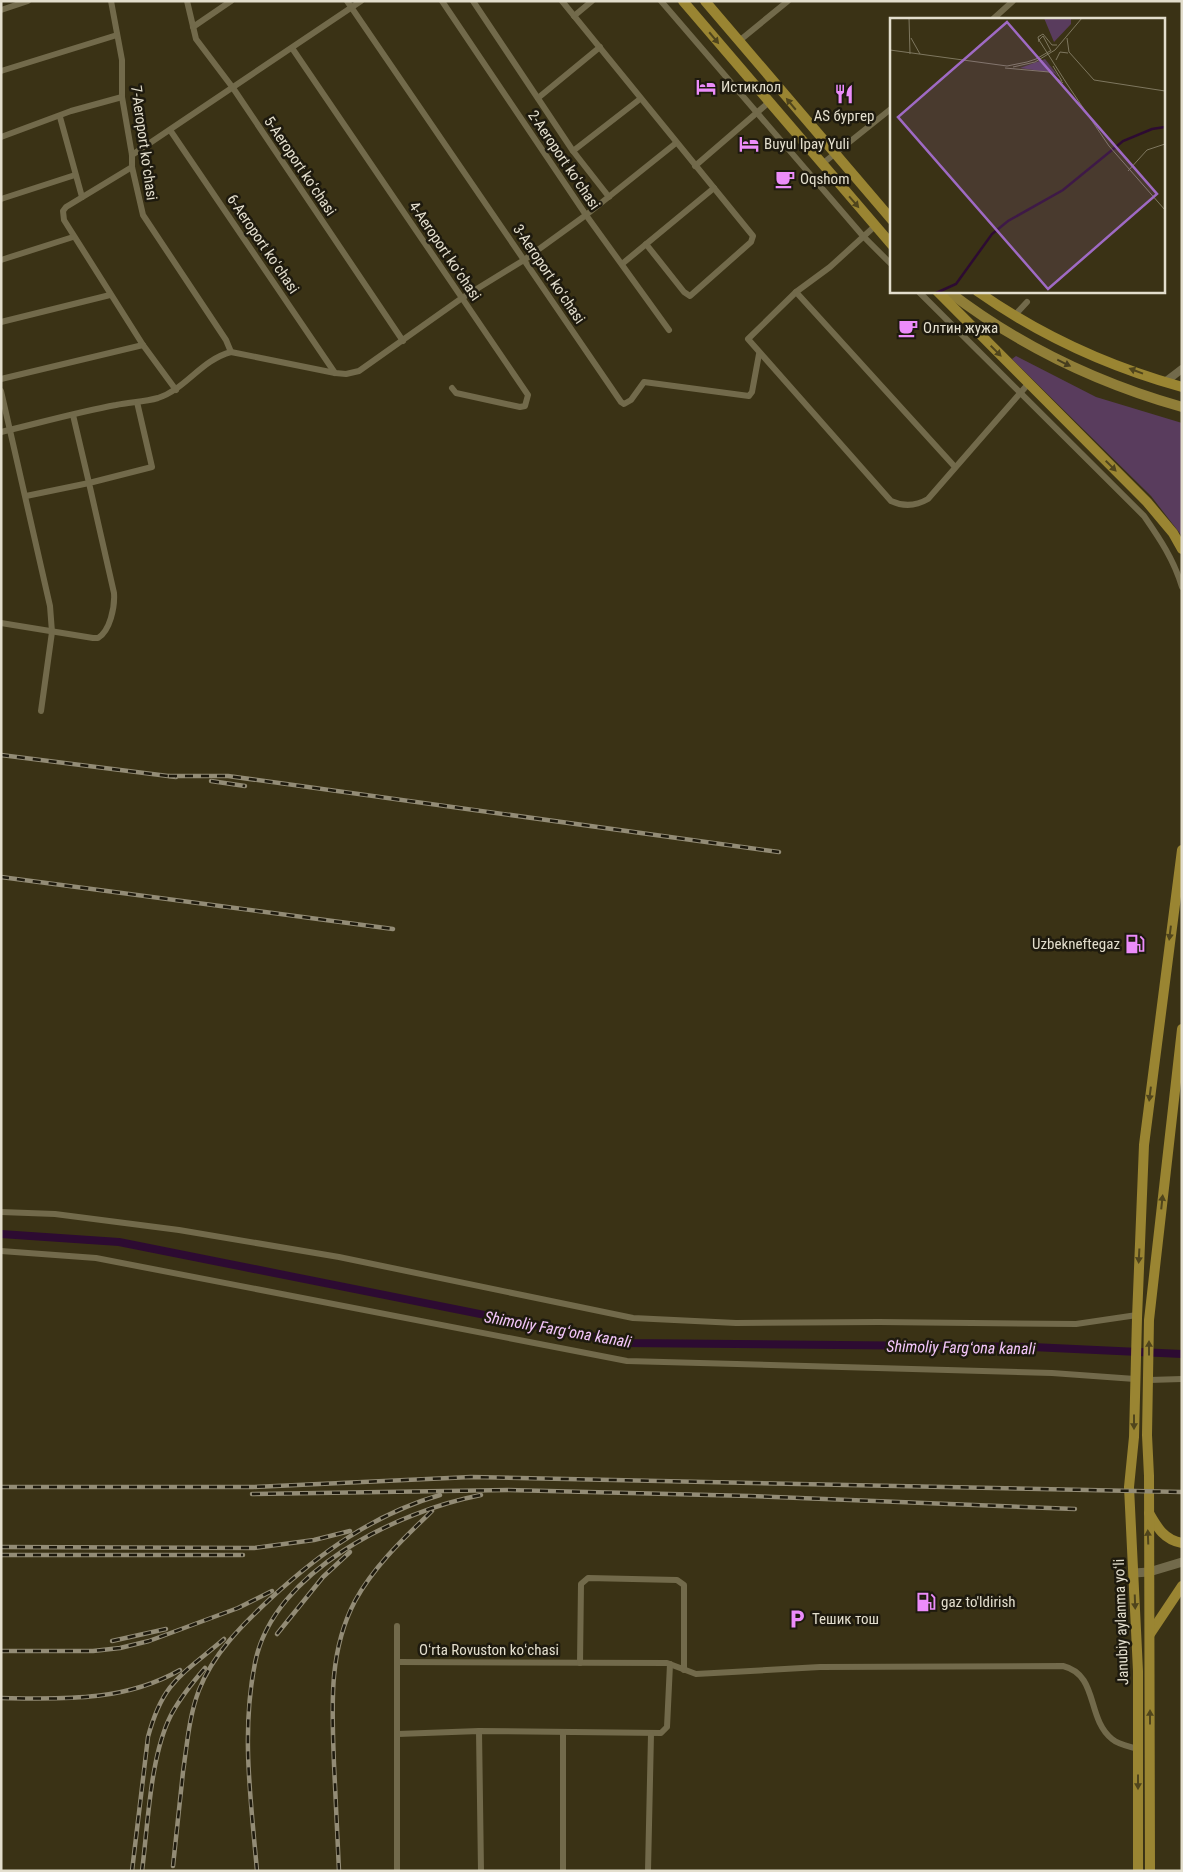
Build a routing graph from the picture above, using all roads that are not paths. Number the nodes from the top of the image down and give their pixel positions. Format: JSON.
{"nodes":[{"id":1,"x":28,"y":1,"type":"edge"},
{"id":2,"x":111,"y":1,"type":"edge"},
{"id":3,"x":187,"y":1,"type":"edge"},
{"id":4,"x":230,"y":1,"type":"edge"},
{"id":5,"x":347,"y":1,"type":"edge"},
{"id":6,"x":361,"y":1,"type":"edge"},
{"id":7,"x":442,"y":1,"type":"edge"},
{"id":8,"x":473,"y":1,"type":"edge"},
{"id":9,"x":562,"y":1,"type":"edge"},
{"id":10,"x":592,"y":1,"type":"edge"},
{"id":11,"x":661,"y":1,"type":"edge"},
{"id":12,"x":683,"y":1,"type":"edge"},
{"id":13,"x":705,"y":1,"type":"edge"},
{"id":14,"x":788,"y":1,"type":"edge"},
{"id":15,"x":1013,"y":1,"type":"edge"},
{"id":16,"x":351,"y":8,"type":"junction"},
{"id":17,"x":1,"y":10,"type":"edge"},
{"id":18,"x":574,"y":16,"type":"junction"},
{"id":19,"x":994,"y":18,"type":"edge"},
{"id":20,"x":192,"y":27,"type":"junction"},
{"id":21,"x":117,"y":35,"type":"junction"},
{"id":22,"x":738,"y":40,"type":"junction"},
{"id":23,"x":600,"y":47,"type":"junction"},
{"id":24,"x":292,"y":48,"type":"junction"},
{"id":25,"x":1,"y":71,"type":"edge"},
{"id":26,"x":233,"y":88,"type":"junction"},
{"id":27,"x":122,"y":98,"type":"junction"},
{"id":28,"x":538,"y":98,"type":"junction"},
{"id":29,"x":640,"y":99,"type":"junction"},
{"id":30,"x":768,"y":103,"type":"junction"},
{"id":31,"x":890,"y":110,"type":"edge"},
{"id":32,"x":757,"y":112,"type":"junction"},
{"id":33,"x":60,"y":117,"type":"junction"},
{"id":34,"x":170,"y":130,"type":"junction"},
{"id":35,"x":1,"y":137,"type":"edge"},
{"id":36,"x":676,"y":143,"type":"junction"},
{"id":37,"x":573,"y":151,"type":"junction"},
{"id":38,"x":132,"y":155,"type":"junction"},
{"id":39,"x":834,"y":155,"type":"junction"},
{"id":40,"x":822,"y":164,"type":"junction"},
{"id":41,"x":695,"y":166,"type":"junction"},
{"id":42,"x":132,"y":167,"type":"junction"},
{"id":43,"x":76,"y":174,"type":"junction"},
{"id":44,"x":714,"y":188,"type":"junction"},
{"id":45,"x":82,"y":196,"type":"junction"},
{"id":46,"x":609,"y":197,"type":"junction"},
{"id":47,"x":1,"y":199,"type":"edge"},
{"id":48,"x":586,"y":215,"type":"junction"},
{"id":49,"x":890,"y":218,"type":"edge"},
{"id":50,"x":875,"y":226,"type":"junction"},
{"id":51,"x":863,"y":236,"type":"junction"},
{"id":52,"x":73,"y":237,"type":"junction"},
{"id":53,"x":889,"y":241,"type":"edge"},
{"id":54,"x":646,"y":244,"type":"junction"},
{"id":55,"x":1,"y":260,"type":"edge"},
{"id":56,"x":524,"y":260,"type":"junction"},
{"id":57,"x":890,"y":263,"type":"edge"},
{"id":58,"x":622,"y":264,"type":"junction"},
{"id":59,"x":796,"y":292,"type":"junction"},
{"id":60,"x":919,"y":292,"type":"edge"},
{"id":61,"x":938,"y":292,"type":"edge"},
{"id":62,"x":949,"y":292,"type":"edge"},
{"id":63,"x":979,"y":292,"type":"edge"},
{"id":64,"x":110,"y":295,"type":"junction"},
{"id":65,"x":462,"y":298,"type":"junction"},
{"id":66,"x":1027,"y":302,"type":"dead end"},
{"id":67,"x":1015,"y":315,"type":"junction"},
{"id":68,"x":1,"y":322,"type":"edge"},
{"id":69,"x":669,"y":330,"type":"dead end"},
{"id":70,"x":402,"y":341,"type":"junction"},
{"id":71,"x":142,"y":345,"type":"junction"},
{"id":72,"x":231,"y":352,"type":"junction"},
{"id":73,"x":759,"y":354,"type":"junction"},
{"id":74,"x":1182,"y":369,"type":"edge"},
{"id":75,"x":335,"y":373,"type":"junction"},
{"id":76,"x":1,"y":379,"type":"edge"},
{"id":77,"x":1165,"y":382,"type":"junction"},
{"id":78,"x":1029,"y":384,"type":"junction"},
{"id":79,"x":1182,"y":387,"type":"edge"},
{"id":80,"x":452,"y":388,"type":"dead end"},
{"id":81,"x":176,"y":390,"type":"junction"},
{"id":82,"x":1,"y":391,"type":"edge"},
{"id":83,"x":1020,"y":392,"type":"junction"},
{"id":84,"x":137,"y":402,"type":"junction"},
{"id":85,"x":1182,"y":407,"type":"edge"},
{"id":86,"x":73,"y":416,"type":"junction"},
{"id":87,"x":11,"y":430,"type":"junction"},
{"id":88,"x":1,"y":432,"type":"edge"},
{"id":89,"x":955,"y":467,"type":"junction"},
{"id":90,"x":89,"y":482,"type":"junction"},
{"id":91,"x":26,"y":496,"type":"junction"},
{"id":92,"x":1182,"y":549,"type":"edge"},
{"id":93,"x":1182,"y":587,"type":"edge"},
{"id":94,"x":1,"y":623,"type":"edge"},
{"id":95,"x":52,"y":632,"type":"junction"},
{"id":96,"x":41,"y":711,"type":"dead end"},
{"id":97,"x":1182,"y":850,"type":"edge"},
{"id":98,"x":1182,"y":1029,"type":"edge"},
{"id":99,"x":1,"y":1212,"type":"edge"},
{"id":100,"x":1,"y":1251,"type":"edge"},
{"id":101,"x":1137,"y":1317,"type":"junction"},
{"id":102,"x":1135,"y":1376,"type":"junction"},
{"id":103,"x":1149,"y":1378,"type":"junction"},
{"id":104,"x":1182,"y":1379,"type":"edge"},
{"id":105,"x":1148,"y":1513,"type":"junction"},
{"id":106,"x":1182,"y":1543,"type":"edge"},
{"id":107,"x":1182,"y":1562,"type":"edge"},
{"id":108,"x":1149,"y":1572,"type":"junction"},
{"id":109,"x":1134,"y":1573,"type":"junction"},
{"id":110,"x":1182,"y":1586,"type":"edge"},
{"id":111,"x":397,"y":1626,"type":"dead end"},
{"id":112,"x":1150,"y":1635,"type":"junction"},
{"id":113,"x":398,"y":1662,"type":"junction"},
{"id":114,"x":580,"y":1663,"type":"junction"},
{"id":115,"x":670,"y":1664,"type":"junction"},
{"id":116,"x":684,"y":1670,"type":"junction"},
{"id":117,"x":479,"y":1731,"type":"junction"},
{"id":118,"x":564,"y":1732,"type":"junction"},
{"id":119,"x":398,"y":1734,"type":"junction"},
{"id":120,"x":651,"y":1734,"type":"junction"},
{"id":121,"x":1138,"y":1749,"type":"junction"},
{"id":122,"x":1138,"y":1818,"type":"junction"},
{"id":123,"x":1150,"y":1818,"type":"junction"},
{"id":124,"x":397,"y":1871,"type":"edge"},
{"id":125,"x":481,"y":1871,"type":"edge"},
{"id":126,"x":563,"y":1871,"type":"edge"},
{"id":127,"x":648,"y":1871,"type":"edge"},
{"id":128,"x":1138,"y":1871,"type":"edge"},
{"id":129,"x":1150,"y":1871,"type":"edge"}],
"edges":[{"from":1,"to":17,"type":"street"},
{"from":2,"to":21,"type":"street","name":"7-Aeroport koʻchasi"},
{"from":3,"to":20,"type":"street","name":"5-Aeroport koʻchasi"},
{"from":4,"to":20,"type":"street"},
{"from":5,"to":16,"type":"street","name":"3-Aeroport koʻchasi"},
{"from":6,"to":16,"type":"street"},
{"from":7,"to":48,"type":"street","name":"2-Aeroport koʻchasi"},
{"from":8,"to":28,"type":"street"},
{"from":9,"to":18,"type":"street"},
{"from":10,"to":18,"type":"street"},
{"from":11,"to":32,"type":"street"},
{"from":12,"to":30,"type":"highway","one_way":true},
{"from":13,"to":22,"type":"highway"},
{"from":14,"to":22,"type":"street"},
{"from":15,"to":19,"type":"street"},
{"from":16,"to":24,"type":"street"},
{"from":16,"to":56,"type":"street","name":"3-Aeroport koʻchasi"},
{"from":18,"to":23,"type":"street"},
{"from":20,"to":26,"type":"street","name":"5-Aeroport koʻchasi"},
{"from":21,"to":25,"type":"street"},
{"from":21,"to":27,"type":"street","name":"7-Aeroport koʻchasi"},
{"from":39,"to":22,"type":"highway","one_way":true},
{"from":23,"to":28,"type":"street"},
{"from":23,"to":29,"type":"street"},
{"from":24,"to":26,"type":"street"},
{"from":24,"to":65,"type":"street","name":"4-Aeroport koʻchasi"},
{"from":26,"to":34,"type":"street"},
{"from":26,"to":70,"type":"street","name":"5-Aeroport koʻchasi"},
{"from":27,"to":33,"type":"street"},
{"from":27,"to":38,"type":"street","name":"7-Aeroport koʻchasi"},
{"from":28,"to":37,"type":"street"},
{"from":29,"to":36,"type":"street"},
{"from":29,"to":37,"type":"street"},
{"from":30,"to":32,"type":"street"},
{"from":30,"to":40,"type":"highway"},
{"from":31,"to":39,"type":"street"},
{"from":32,"to":41,"type":"street"},
{"from":32,"to":51,"type":"street"},
{"from":33,"to":35,"type":"street"},
{"from":33,"to":43,"type":"street"},
{"from":34,"to":38,"type":"street"},
{"from":34,"to":75,"type":"street","name":"6-Aeroport koʻchasi"},
{"from":36,"to":41,"type":"street"},
{"from":36,"to":46,"type":"street"},
{"from":37,"to":46,"type":"street"},
{"from":38,"to":42,"type":"street","name":"7-Aeroport koʻchasi"},
{"from":39,"to":40,"type":"street"},
{"from":39,"to":49,"type":"highway"},
{"from":40,"to":50,"type":"highway","one_way":true},
{"from":41,"to":44,"type":"street"},
{"from":42,"to":45,"type":"street"},
{"from":42,"to":72,"type":"street","name":"7-Aeroport koʻchasi"},
{"from":43,"to":45,"type":"street"},
{"from":43,"to":47,"type":"street"},
{"from":44,"to":54,"type":"street"},
{"from":44,"to":54,"type":"street"},
{"from":45,"to":52,"type":"street"},
{"from":46,"to":48,"type":"street"},
{"from":48,"to":56,"type":"street"},
{"from":48,"to":58,"type":"street","name":"2-Aeroport koʻchasi"},
{"from":50,"to":51,"type":"street"},
{"from":50,"to":53,"type":"highway"},
{"from":51,"to":57,"type":"street"},
{"from":51,"to":59,"type":"street"},
{"from":52,"to":55,"type":"street"},
{"from":52,"to":64,"type":"street"},
{"from":54,"to":58,"type":"street"},
{"from":56,"to":65,"type":"street"},
{"from":56,"to":73,"type":"street","name":"3-Aeroport koʻchasi"},
{"from":58,"to":69,"type":"street","name":"2-Aeroport koʻchasi"},
{"from":59,"to":73,"type":"street"},
{"from":59,"to":89,"type":"street"},
{"from":60,"to":83,"type":"street"},
{"from":61,"to":78,"type":"highway","one_way":true},
{"from":62,"to":85,"type":"main road","one_way":true},
{"from":63,"to":67,"type":"highway"},
{"from":64,"to":68,"type":"street"},
{"from":64,"to":71,"type":"street"},
{"from":65,"to":70,"type":"street"},
{"from":65,"to":80,"type":"street","name":"4-Aeroport koʻchasi"},
{"from":66,"to":67,"type":"street"},
{"from":77,"to":67,"type":"highway","one_way":true},
{"from":70,"to":75,"type":"street"},
{"from":71,"to":76,"type":"street"},
{"from":71,"to":81,"type":"street"},
{"from":72,"to":75,"type":"street"},
{"from":72,"to":81,"type":"street"},
{"from":73,"to":89,"type":"street"},
{"from":74,"to":77,"type":"street"},
{"from":77,"to":79,"type":"highway"},
{"from":78,"to":83,"type":"street"},
{"from":78,"to":92,"type":"highway","one_way":true},
{"from":81,"to":84,"type":"street"},
{"from":82,"to":87,"type":"street"},
{"from":83,"to":89,"type":"street"},
{"from":83,"to":93,"type":"street"},
{"from":84,"to":86,"type":"street"},
{"from":84,"to":90,"type":"street"},
{"from":86,"to":87,"type":"street"},
{"from":86,"to":90,"type":"street"},
{"from":87,"to":88,"type":"street"},
{"from":87,"to":91,"type":"street"},
{"from":90,"to":91,"type":"street"},
{"from":90,"to":95,"type":"street"},
{"from":91,"to":95,"type":"street"},
{"from":94,"to":95,"type":"street"},
{"from":95,"to":96,"type":"street"},
{"from":97,"to":101,"type":"highway","name":"Janubiy aylanma yoʻli","one_way":true},
{"from":103,"to":98,"type":"highway","name":"Janubiy aylanma yoʻli","one_way":true},
{"from":99,"to":101,"type":"street"},
{"from":100,"to":102,"type":"street"},
{"from":101,"to":102,"type":"highway","name":"Janubiy aylanma yoʻli"},
{"from":102,"to":109,"type":"highway","name":"Janubiy aylanma yoʻli","one_way":true},
{"from":103,"to":104,"type":"street"},
{"from":103,"to":105,"type":"highway","name":"Janubiy aylanma yoʻli"},
{"from":105,"to":106,"type":"highway"},
{"from":108,"to":105,"type":"highway","name":"Janubiy aylanma yoʻli","one_way":true},
{"from":107,"to":108,"type":"main road"},
{"from":108,"to":109,"type":"main road"},
{"from":108,"to":112,"type":"highway","name":"Janubiy aylanma yoʻli"},
{"from":109,"to":121,"type":"highway","name":"Janubiy aylanma yoʻli","one_way":true},
{"from":110,"to":112,"type":"highway"},
{"from":111,"to":113,"type":"street","name":"Oʻrta Rovuston koʻchasi"},
{"from":123,"to":112,"type":"highway","name":"Janubiy aylanma yoʻli","one_way":true},
{"from":113,"to":114,"type":"street","name":"Oʻrta Rovuston koʻchasi"},
{"from":113,"to":119,"type":"street","name":"Oʻrta Rovuston koʻchasi"},
{"from":114,"to":115,"type":"street","name":"Oʻrta Rovuston koʻchasi"},
{"from":114,"to":116,"type":"street","name":"Oʻrta Rovuston koʻchasi"},
{"from":115,"to":116,"type":"street","name":"Oʻrta Rovuston koʻchasi"},
{"from":115,"to":120,"type":"street"},
{"from":116,"to":121,"type":"street"},
{"from":117,"to":118,"type":"street"},
{"from":117,"to":119,"type":"street"},
{"from":117,"to":125,"type":"street"},
{"from":118,"to":120,"type":"street"},
{"from":118,"to":126,"type":"street"},
{"from":119,"to":124,"type":"street","name":"Oʻrta Rovuston koʻchasi"},
{"from":120,"to":127,"type":"street"},
{"from":121,"to":122,"type":"highway","name":"Janubiy aylanma yoʻli","one_way":true},
{"from":122,"to":123,"type":"highway"},
{"from":122,"to":128,"type":"highway","name":"Janubiy aylanma yoʻli"},
{"from":123,"to":129,"type":"highway","name":"Janubiy aylanma yoʻli"}]}
